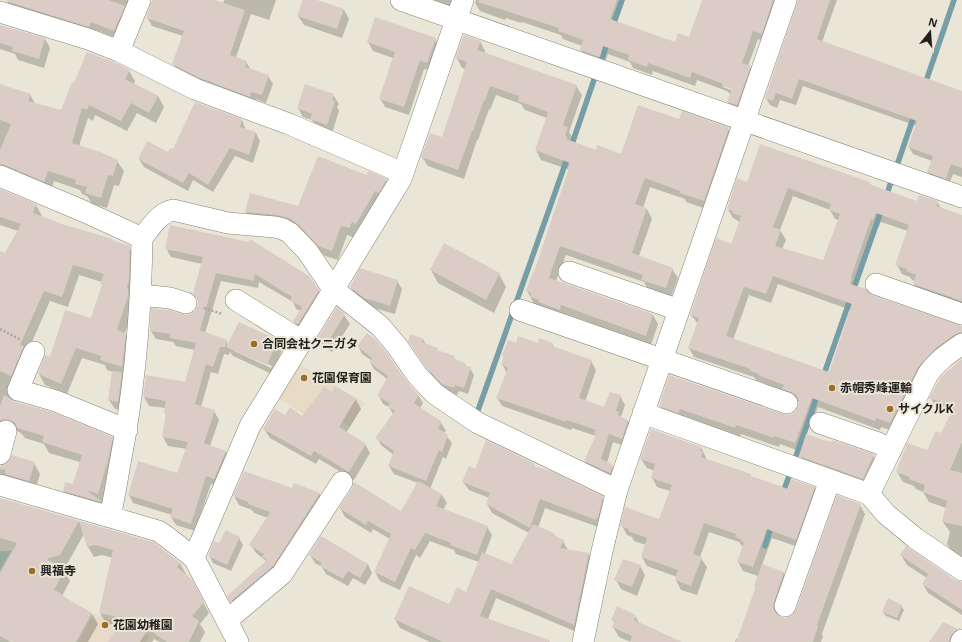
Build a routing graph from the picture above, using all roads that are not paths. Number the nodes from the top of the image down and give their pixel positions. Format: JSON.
{"nodes":[{"id":1,"x":140,"y":0,"type":"edge"},
{"id":2,"x":401,"y":0,"type":"edge"},
{"id":3,"x":786,"y":0,"type":"edge"},
{"id":4,"x":460,"y":10,"type":"edge"},
{"id":5,"x":0,"y":12,"type":"edge"},
{"id":6,"x":119,"y":51,"type":"junction"},
{"id":7,"x":745,"y":120,"type":"junction"},
{"id":8,"x":403,"y":173,"type":"junction"},
{"id":9,"x":0,"y":176,"type":"edge"},
{"id":10,"x":962,"y":197,"type":"edge"},
{"id":11,"x":142,"y":238,"type":"junction"},
{"id":12,"x":569,"y":272,"type":"dead end"},
{"id":13,"x":876,"y":284,"type":"dead end"},
{"id":14,"x":333,"y":289,"type":"junction"},
{"id":15,"x":141,"y":295,"type":"junction"},
{"id":16,"x":236,"y":300,"type":"road end"},
{"id":17,"x":186,"y":302,"type":"road end"},
{"id":18,"x":520,"y":310,"type":"dead end"},
{"id":19,"x":679,"y":310,"type":"junction"},
{"id":20,"x":962,"y":314,"type":"edge"},
{"id":21,"x":302,"y":341,"type":"junction"},
{"id":22,"x":962,"y":344,"type":"edge"},
{"id":23,"x":34,"y":352,"type":"dead end"},
{"id":24,"x":662,"y":359,"type":"junction"},
{"id":25,"x":787,"y":403,"type":"dead end"},
{"id":26,"x":643,"y":414,"type":"junction"},
{"id":27,"x":820,"y":423,"type":"dead end"},
{"id":28,"x":6,"y":430,"type":"dead end"},
{"id":29,"x":127,"y":430,"type":"junction"},
{"id":30,"x":891,"y":450,"type":"junction"},
{"id":31,"x":0,"y":454,"type":"edge"},
{"id":32,"x":830,"y":480,"type":"junction"},
{"id":33,"x":342,"y":482,"type":"dead end"},
{"id":34,"x":0,"y":485,"type":"edge"},
{"id":35,"x":616,"y":490,"type":"junction"},
{"id":36,"x":869,"y":494,"type":"junction"},
{"id":37,"x":110,"y":517,"type":"junction"},
{"id":38,"x":192,"y":557,"type":"junction"},
{"id":39,"x":962,"y":570,"type":"edge"},
{"id":40,"x":785,"y":606,"type":"dead end"},
{"id":41,"x":226,"y":619,"type":"junction"},
{"id":42,"x":238,"y":642,"type":"edge"},
{"id":43,"x":583,"y":642,"type":"edge"}],
"edges":[{"from":1,"to":6,"type":"street"},
{"from":2,"to":4,"type":"street"},
{"from":3,"to":7,"type":"street"},
{"from":4,"to":7,"type":"street"},
{"from":4,"to":8,"type":"street"},
{"from":5,"to":6,"type":"street"},
{"from":6,"to":8,"type":"street"},
{"from":7,"to":10,"type":"street"},
{"from":7,"to":19,"type":"street"},
{"from":8,"to":14,"type":"street"},
{"from":9,"to":11,"type":"street"},
{"from":11,"to":14,"type":"street"},
{"from":11,"to":15,"type":"street"},
{"from":12,"to":19,"type":"street"},
{"from":13,"to":20,"type":"street"},
{"from":14,"to":21,"type":"street"},
{"from":14,"to":35,"type":"street"},
{"from":15,"to":17,"type":"street"},
{"from":15,"to":29,"type":"street"},
{"from":16,"to":21,"type":"street"},
{"from":18,"to":24,"type":"street"},
{"from":19,"to":24,"type":"street"},
{"from":21,"to":38,"type":"street"},
{"from":22,"to":30,"type":"street"},
{"from":23,"to":29,"type":"street"},
{"from":24,"to":25,"type":"street"},
{"from":24,"to":26,"type":"street"},
{"from":26,"to":32,"type":"street"},
{"from":26,"to":35,"type":"street"},
{"from":27,"to":30,"type":"street"},
{"from":28,"to":31,"type":"street"},
{"from":29,"to":37,"type":"street"},
{"from":30,"to":36,"type":"street"},
{"from":32,"to":36,"type":"street"},
{"from":32,"to":40,"type":"street"},
{"from":33,"to":41,"type":"street"},
{"from":34,"to":37,"type":"street"},
{"from":35,"to":43,"type":"street"},
{"from":36,"to":39,"type":"street"},
{"from":37,"to":38,"type":"street"},
{"from":38,"to":41,"type":"street"},
{"from":41,"to":42,"type":"street"}]}
